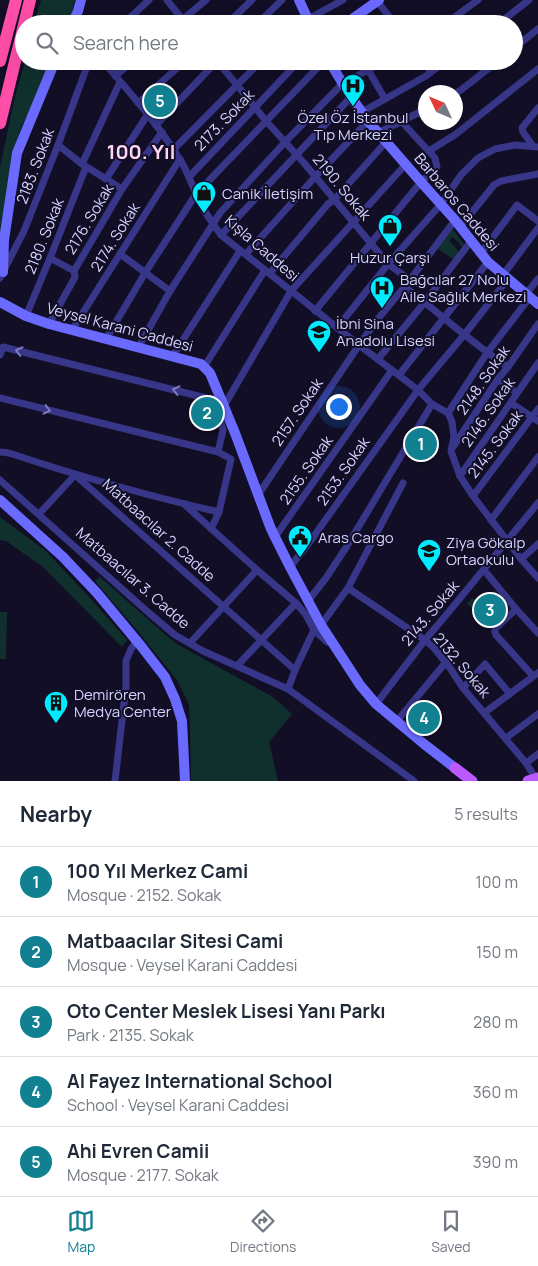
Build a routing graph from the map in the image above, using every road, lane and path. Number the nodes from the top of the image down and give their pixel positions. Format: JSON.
{"nodes":[{"id":1,"x":16,"y":0,"type":"edge"},
{"id":2,"x":30,"y":0,"type":"edge"},
{"id":3,"x":81,"y":0,"type":"edge"},
{"id":4,"x":149,"y":0,"type":"edge"},
{"id":5,"x":167,"y":0,"type":"edge"},
{"id":6,"x":206,"y":0,"type":"edge"},
{"id":7,"x":252,"y":0,"type":"edge"},
{"id":8,"x":282,"y":0,"type":"edge"},
{"id":9,"x":298,"y":0,"type":"edge"},
{"id":10,"x":343,"y":0,"type":"edge"},
{"id":11,"x":478,"y":0,"type":"edge"},
{"id":12,"x":529,"y":0,"type":"edge"},
{"id":13,"x":378,"y":1,"type":"edge"},
{"id":14,"x":26,"y":15,"type":"edge"},
{"id":15,"x":76,"y":15,"type":"edge"},
{"id":16,"x":133,"y":15,"type":"edge"},
{"id":17,"x":177,"y":15,"type":"edge"},
{"id":18,"x":190,"y":15,"type":"edge"},
{"id":19,"x":236,"y":15,"type":"edge"},
{"id":20,"x":266,"y":15,"type":"edge"},
{"id":21,"x":306,"y":15,"type":"edge"},
{"id":22,"x":315,"y":15,"type":"edge"},
{"id":23,"x":358,"y":15,"type":"edge"},
{"id":24,"x":388,"y":15,"type":"edge"},
{"id":25,"x":457,"y":15,"type":"edge"},
{"id":26,"x":510,"y":15,"type":"edge"},
{"id":27,"x":538,"y":29,"type":"edge"},
{"id":28,"x":523,"y":41,"type":"edge"},
{"id":29,"x":0,"y":61,"type":"edge"},
{"id":30,"x":15,"y":62,"type":"edge"},
{"id":31,"x":538,"y":69,"type":"edge"},
{"id":32,"x":51,"y":70,"type":"edge"},
{"id":33,"x":86,"y":70,"type":"edge"},
{"id":34,"x":110,"y":70,"type":"edge"},
{"id":35,"x":126,"y":70,"type":"edge"},
{"id":36,"x":175,"y":70,"type":"edge"},
{"id":37,"x":208,"y":70,"type":"edge"},
{"id":38,"x":224,"y":70,"type":"edge"},
{"id":39,"x":252,"y":70,"type":"edge"},
{"id":40,"x":291,"y":70,"type":"edge"},
{"id":41,"x":315,"y":70,"type":"edge"},
{"id":42,"x":334,"y":70,"type":"edge"},
{"id":43,"x":368,"y":70,"type":"joint"},
{"id":44,"x":434,"y":70,"type":"edge"},
{"id":45,"x":487,"y":70,"type":"edge"},
{"id":46,"x":431,"y":72,"type":"joint"},
{"id":47,"x":118,"y":79,"type":"junction"},
{"id":48,"x":342,"y":84,"type":"junction"},
{"id":49,"x":237,"y":85,"type":"junction"},
{"id":50,"x":463,"y":88,"type":"edge"},
{"id":51,"x":350,"y":97,"type":"junction"},
{"id":52,"x":385,"y":99,"type":"junction"},
{"id":53,"x":138,"y":103,"type":"junction"},
{"id":54,"x":256,"y":107,"type":"junction"},
{"id":55,"x":538,"y":108,"type":"edge"},
{"id":56,"x":362,"y":112,"type":"junction"},
{"id":57,"x":418,"y":113,"type":"edge"},
{"id":58,"x":148,"y":114,"type":"junction"},
{"id":59,"x":266,"y":121,"type":"junction"},
{"id":60,"x":368,"y":121,"type":"junction"},
{"id":61,"x":401,"y":121,"type":"junction"},
{"id":62,"x":0,"y":123,"type":"edge"},
{"id":63,"x":156,"y":125,"type":"junction"},
{"id":64,"x":162,"y":132,"type":"junction"},
{"id":65,"x":378,"y":133,"type":"junction"},
{"id":66,"x":285,"y":142,"type":"junction"},
{"id":67,"x":386,"y":142,"type":"junction"},
{"id":68,"x":58,"y":145,"type":"junction"},
{"id":69,"x":536,"y":147,"type":"edge"},
{"id":70,"x":174,"y":149,"type":"junction"},
{"id":71,"x":429,"y":151,"type":"junction"},
{"id":72,"x":296,"y":154,"type":"junction"},
{"id":73,"x":180,"y":159,"type":"junction"},
{"id":74,"x":406,"y":164,"type":"junction"},
{"id":75,"x":84,"y":166,"type":"junction"},
{"id":76,"x":190,"y":176,"type":"junction"},
{"id":77,"x":538,"y":176,"type":"edge"},
{"id":78,"x":315,"y":177,"type":"junction"},
{"id":79,"x":106,"y":179,"type":"junction"},
{"id":80,"x":421,"y":182,"type":"junction"},
{"id":81,"x":122,"y":189,"type":"junction"},
{"id":82,"x":196,"y":194,"type":"junction"},
{"id":83,"x":334,"y":200,"type":"junction"},
{"id":84,"x":441,"y":204,"type":"junction"},
{"id":85,"x":538,"y":221,"type":"edge"},
{"id":86,"x":353,"y":222,"type":"junction"},
{"id":87,"x":457,"y":223,"type":"junction"},
{"id":88,"x":213,"y":224,"type":"junction"},
{"id":89,"x":538,"y":228,"type":"edge"},
{"id":90,"x":221,"y":235,"type":"junction"},
{"id":91,"x":471,"y":241,"type":"junction"},
{"id":92,"x":371,"y":244,"type":"junction"},
{"id":93,"x":243,"y":253,"type":"junction"},
{"id":94,"x":481,"y":253,"type":"junction"},
{"id":95,"x":120,"y":254,"type":"junction"},
{"id":96,"x":50,"y":258,"type":"junction"},
{"id":97,"x":488,"y":262,"type":"junction"},
{"id":98,"x":388,"y":264,"type":"junction"},
{"id":99,"x":74,"y":271,"type":"junction"},
{"id":100,"x":267,"y":271,"type":"junction"},
{"id":101,"x":145,"y":273,"type":"junction"},
{"id":102,"x":2,"y":275,"type":"edge"},
{"id":103,"x":505,"y":277,"type":"junction"},
{"id":104,"x":538,"y":279,"type":"edge"},
{"id":105,"x":410,"y":280,"type":"junction"},
{"id":106,"x":405,"y":287,"type":"junction"},
{"id":107,"x":170,"y":291,"type":"junction"},
{"id":108,"x":291,"y":291,"type":"junction"},
{"id":109,"x":528,"y":295,"type":"junction"},
{"id":110,"x":0,"y":302,"type":"edge"},
{"id":111,"x":425,"y":302,"type":"junction"},
{"id":112,"x":538,"y":304,"type":"edge"},
{"id":113,"x":315,"y":310,"type":"junction"},
{"id":114,"x":26,"y":316,"type":"junction"},
{"id":115,"x":445,"y":318,"type":"junction"},
{"id":116,"x":49,"y":324,"type":"junction"},
{"id":117,"x":538,"y":324,"type":"edge"},
{"id":118,"x":337,"y":328,"type":"junction"},
{"id":119,"x":72,"y":330,"type":"junction"},
{"id":120,"x":464,"y":335,"type":"junction"},
{"id":121,"x":106,"y":339,"type":"junction"},
{"id":122,"x":358,"y":345,"type":"junction"},
{"id":123,"x":138,"y":348,"type":"junction"},
{"id":124,"x":487,"y":353,"type":"junction"},
{"id":125,"x":0,"y":355,"type":"edge"},
{"id":126,"x":172,"y":357,"type":"junction"},
{"id":127,"x":378,"y":359,"type":"junction"},
{"id":128,"x":538,"y":363,"type":"edge"},
{"id":129,"x":204,"y":367,"type":"junction"},
{"id":130,"x":508,"y":367,"type":"junction"},
{"id":131,"x":392,"y":370,"type":"junction"},
{"id":132,"x":399,"y":375,"type":"junction"},
{"id":133,"x":498,"y":379,"type":"junction"},
{"id":134,"x":418,"y":390,"type":"junction"},
{"id":135,"x":517,"y":393,"type":"junction"},
{"id":136,"x":0,"y":398,"type":"edge"},
{"id":137,"x":511,"y":402,"type":"junction"},
{"id":138,"x":432,"y":404,"type":"junction"},
{"id":139,"x":224,"y":406,"type":"junction"},
{"id":140,"x":538,"y":409,"type":"edge"},
{"id":141,"x":448,"y":413,"type":"junction"},
{"id":142,"x":535,"y":419,"type":"edge"},
{"id":143,"x":451,"y":451,"type":"junction"},
{"id":144,"x":0,"y":452,"type":"edge"},
{"id":145,"x":9,"y":452,"type":"junction"},
{"id":146,"x":218,"y":452,"type":"junction"},
{"id":147,"x":0,"y":456,"type":"edge"},
{"id":148,"x":538,"y":457,"type":"edge"},
{"id":149,"x":76,"y":475,"type":"junction"},
{"id":150,"x":460,"y":476,"type":"junction"},
{"id":151,"x":0,"y":480,"type":"edge"},
{"id":152,"x":403,"y":484,"type":"dead end"},
{"id":153,"x":258,"y":495,"type":"junction"},
{"id":154,"x":473,"y":496,"type":"junction"},
{"id":155,"x":0,"y":500,"type":"edge"},
{"id":156,"x":538,"y":503,"type":"edge"},
{"id":157,"x":184,"y":504,"type":"junction"},
{"id":158,"x":219,"y":512,"type":"junction"},
{"id":159,"x":39,"y":514,"type":"junction"},
{"id":160,"x":491,"y":520,"type":"junction"},
{"id":161,"x":211,"y":529,"type":"junction"},
{"id":162,"x":275,"y":537,"type":"junction"},
{"id":163,"x":507,"y":541,"type":"junction"},
{"id":164,"x":538,"y":544,"type":"edge"},
{"id":165,"x":521,"y":559,"type":"junction"},
{"id":166,"x":290,"y":567,"type":"junction"},
{"id":167,"x":257,"y":570,"type":"junction"},
{"id":168,"x":484,"y":570,"type":"junction"},
{"id":169,"x":537,"y":574,"type":"edge"},
{"id":170,"x":348,"y":588,"type":"junction"},
{"id":171,"x":308,"y":601,"type":"junction"},
{"id":172,"x":296,"y":603,"type":"junction"},
{"id":173,"x":224,"y":606,"type":"junction"},
{"id":174,"x":516,"y":609,"type":"junction"},
{"id":175,"x":318,"y":627,"type":"junction"},
{"id":176,"x":538,"y":633,"type":"edge"},
{"id":177,"x":262,"y":640,"type":"junction"},
{"id":178,"x":425,"y":640,"type":"junction"},
{"id":179,"x":137,"y":641,"type":"junction"},
{"id":180,"x":190,"y":643,"type":"junction"},
{"id":181,"x":446,"y":662,"type":"junction"},
{"id":182,"x":237,"y":666,"type":"junction"},
{"id":183,"x":345,"y":669,"type":"dead end"},
{"id":184,"x":295,"y":670,"type":"junction"},
{"id":185,"x":536,"y":675,"type":"edge"},
{"id":186,"x":464,"y":688,"type":"junction"},
{"id":187,"x":288,"y":690,"type":"junction"},
{"id":188,"x":510,"y":694,"type":"junction"},
{"id":189,"x":376,"y":704,"type":"junction"},
{"id":190,"x":484,"y":713,"type":"junction"},
{"id":191,"x":538,"y":714,"type":"edge"},
{"id":192,"x":397,"y":722,"type":"junction"},
{"id":193,"x":506,"y":738,"type":"junction"},
{"id":194,"x":538,"y":754,"type":"edge"},
{"id":195,"x":526,"y":763,"type":"junction"},
{"id":196,"x":455,"y":768,"type":"junction"},
{"id":197,"x":534,"y":779,"type":"edge"},
{"id":198,"x":115,"y":781,"type":"edge"},
{"id":199,"x":185,"y":781,"type":"edge"},
{"id":200,"x":414,"y":781,"type":"edge"},
{"id":201,"x":458,"y":781,"type":"edge"},
{"id":202,"x":472,"y":781,"type":"edge"}],
"edges":[{"from":1,"to":29,"type":"highway"},
{"from":2,"to":14,"type":"highway"},
{"from":3,"to":15,"type":"main road"},
{"from":4,"to":16,"type":"street"},
{"from":5,"to":17,"type":"street"},
{"from":6,"to":18,"type":"street"},
{"from":7,"to":19,"type":"street"},
{"from":8,"to":20,"type":"street"},
{"from":9,"to":21,"type":"main road"},
{"from":10,"to":22,"type":"street"},
{"from":11,"to":25,"type":"street"},
{"from":12,"to":26,"type":"street"},
{"from":13,"to":23,"type":"main road"},
{"from":13,"to":24,"type":"street"},
{"from":27,"to":28,"type":"street"},
{"from":30,"to":62,"type":"highway"},
{"from":31,"to":71,"type":"street"},
{"from":32,"to":102,"type":"main road"},
{"from":33,"to":68,"type":"street","name":"2183. Sokak"},
{"from":34,"to":47,"type":"street","name":"Kışla Caddesi"},
{"from":35,"to":47,"type":"street"},
{"from":36,"to":53,"type":"street"},
{"from":37,"to":63,"type":"street"},
{"from":38,"to":49,"type":"street","name":"2190. Sokak"},
{"from":39,"to":49,"type":"street"},
{"from":40,"to":54,"type":"street","name":"2173. Sokak"},
{"from":41,"to":59,"type":"street"},
{"from":42,"to":48,"type":"main road","name":"Barbaros Caddesi"},
{"from":43,"to":48,"type":"street"},
{"from":43,"to":52,"type":"street"},
{"from":44,"to":46,"type":"street"},
{"from":45,"to":50,"type":"street"},
{"from":46,"to":52,"type":"street"},
{"from":47,"to":53,"type":"street","name":"Kışla Caddesi"},
{"from":47,"to":75,"type":"street","name":"2180. Sokak"},
{"from":48,"to":51,"type":"main road","name":"Barbaros Caddesi"},
{"from":48,"to":66,"type":"street"},
{"from":49,"to":54,"type":"street","name":"2190. Sokak"},
{"from":49,"to":70,"type":"street"},
{"from":51,"to":56,"type":"main road","name":"Barbaros Caddesi"},
{"from":51,"to":72,"type":"street"},
{"from":52,"to":56,"type":"street"},
{"from":53,"to":58,"type":"street","name":"Kışla Caddesi"},
{"from":54,"to":59,"type":"street","name":"2190. Sokak"},
{"from":54,"to":76,"type":"street","name":"2173. Sokak"},
{"from":55,"to":69,"type":"street"},
{"from":56,"to":60,"type":"main road","name":"Barbaros Caddesi"},
{"from":57,"to":61,"type":"street"},
{"from":58,"to":63,"type":"street","name":"Kışla Caddesi"},
{"from":58,"to":79,"type":"street"},
{"from":59,"to":66,"type":"street","name":"2190. Sokak"},
{"from":59,"to":82,"type":"street"},
{"from":60,"to":65,"type":"main road","name":"Barbaros Caddesi"},
{"from":60,"to":78,"type":"street"},
{"from":61,"to":65,"type":"street"},
{"from":61,"to":71,"type":"street"},
{"from":63,"to":64,"type":"street","name":"Kışla Caddesi"},
{"from":64,"to":70,"type":"street","name":"Kışla Caddesi"},
{"from":64,"to":81,"type":"street","name":"2176. Sokak"},
{"from":65,"to":67,"type":"main road","name":"Barbaros Caddesi"},
{"from":66,"to":72,"type":"street","name":"2190. Sokak"},
{"from":66,"to":88,"type":"street"},
{"from":67,"to":74,"type":"main road","name":"Barbaros Caddesi"},
{"from":67,"to":83,"type":"street"},
{"from":68,"to":75,"type":"street"},
{"from":68,"to":102,"type":"street","name":"2183. Sokak"},
{"from":69,"to":84,"type":"street"},
{"from":70,"to":73,"type":"street","name":"Kışla Caddesi"},
{"from":71,"to":80,"type":"street"},
{"from":72,"to":78,"type":"street","name":"2190. Sokak"},
{"from":72,"to":90,"type":"street"},
{"from":73,"to":76,"type":"street","name":"Kışla Caddesi"},
{"from":73,"to":95,"type":"street","name":"2174. Sokak"},
{"from":74,"to":80,"type":"main road","name":"Barbaros Caddesi"},
{"from":74,"to":86,"type":"street"},
{"from":75,"to":79,"type":"street"},
{"from":75,"to":96,"type":"street","name":"2180. Sokak"},
{"from":76,"to":82,"type":"street","name":"Kışla Caddesi"},
{"from":77,"to":87,"type":"street","name":"2157. Sokak"},
{"from":78,"to":83,"type":"street","name":"2190. Sokak"},
{"from":78,"to":93,"type":"street"},
{"from":79,"to":81,"type":"street"},
{"from":80,"to":84,"type":"main road","name":"Barbaros Caddesi"},
{"from":80,"to":92,"type":"street"},
{"from":81,"to":99,"type":"street","name":"2176. Sokak"},
{"from":82,"to":88,"type":"street","name":"Kışla Caddesi"},
{"from":82,"to":101,"type":"street"},
{"from":83,"to":86,"type":"street","name":"2190. Sokak"},
{"from":83,"to":100,"type":"street"},
{"from":84,"to":87,"type":"main road","name":"Barbaros Caddesi"},
{"from":84,"to":98,"type":"street"},
{"from":85,"to":94,"type":"street"},
{"from":86,"to":92,"type":"street","name":"2190. Sokak"},
{"from":86,"to":108,"type":"street"},
{"from":87,"to":91,"type":"main road","name":"Barbaros Caddesi"},
{"from":87,"to":105,"type":"street","name":"2157. Sokak"},
{"from":88,"to":90,"type":"street","name":"Kışla Caddesi"},
{"from":88,"to":107,"type":"street"},
{"from":89,"to":103,"type":"street","name":"2153. Sokak"},
{"from":90,"to":93,"type":"street","name":"Kışla Caddesi"},
{"from":91,"to":94,"type":"main road","name":"Barbaros Caddesi"},
{"from":91,"to":111,"type":"street"},
{"from":92,"to":98,"type":"street","name":"2190. Sokak"},
{"from":92,"to":113,"type":"street"},
{"from":93,"to":100,"type":"street","name":"Kışla Caddesi"},
{"from":93,"to":126,"type":"street"},
{"from":94,"to":97,"type":"main road","name":"Barbaros Caddesi"},
{"from":95,"to":101,"type":"street"},
{"from":95,"to":119,"type":"street","name":"2174. Sokak"},
{"from":96,"to":99,"type":"street"},
{"from":96,"to":114,"type":"street","name":"2180. Sokak"},
{"from":97,"to":103,"type":"main road","name":"Barbaros Caddesi"},
{"from":97,"to":115,"type":"street"},
{"from":98,"to":105,"type":"street","name":"2190. Sokak"},
{"from":98,"to":118,"type":"street"},
{"from":99,"to":116,"type":"street","name":"2176. Sokak"},
{"from":100,"to":108,"type":"street","name":"Kışla Caddesi"},
{"from":100,"to":129,"type":"street"},
{"from":101,"to":107,"type":"street"},
{"from":101,"to":121,"type":"street"},
{"from":103,"to":109,"type":"main road","name":"Barbaros Caddesi"},
{"from":103,"to":120,"type":"street","name":"2153. Sokak"},
{"from":104,"to":109,"type":"street"},
{"from":105,"to":106,"type":"street","name":"2157. Sokak"},
{"from":106,"to":111,"type":"street"},
{"from":106,"to":122,"type":"street","name":"2157. Sokak"},
{"from":107,"to":123,"type":"street"},
{"from":108,"to":113,"type":"street","name":"Kışla Caddesi"},
{"from":108,"to":139,"type":"street"},
{"from":109,"to":112,"type":"main road","name":"Barbaros Caddesi"},
{"from":109,"to":124,"type":"street"},
{"from":110,"to":114,"type":"main road","name":"Veysel Karani Caddesi"},
{"from":111,"to":115,"type":"street"},
{"from":111,"to":127,"type":"street"},
{"from":113,"to":118,"type":"street","name":"Kışla Caddesi"},
{"from":114,"to":116,"type":"main road","name":"Veysel Karani Caddesi"},
{"from":115,"to":120,"type":"street"},
{"from":115,"to":132,"type":"street"},
{"from":116,"to":119,"type":"main road","name":"Veysel Karani Caddesi"},
{"from":117,"to":130,"type":"street","name":"2148. Sokak"},
{"from":118,"to":122,"type":"street","name":"Kışla Caddesi"},
{"from":119,"to":121,"type":"main road","name":"Veysel Karani Caddesi"},
{"from":120,"to":124,"type":"street"},
{"from":120,"to":134,"type":"street","name":"2153. Sokak"},
{"from":121,"to":123,"type":"main road","name":"Veysel Karani Caddesi"},
{"from":122,"to":127,"type":"street","name":"Kışla Caddesi"},
{"from":122,"to":153,"type":"street","name":"2157. Sokak"},
{"from":123,"to":126,"type":"main road","name":"Veysel Karani Caddesi"},
{"from":124,"to":130,"type":"street"},
{"from":124,"to":141,"type":"street"},
{"from":146,"to":125,"type":"street","one_way":true},
{"from":126,"to":129,"type":"main road","name":"Veysel Karani Caddesi"},
{"from":127,"to":131,"type":"street","name":"Kışla Caddesi"},
{"from":128,"to":135,"type":"street","name":"2146. Sokak"},
{"from":129,"to":139,"type":"main road","name":"Veysel Karani Caddesi"},
{"from":130,"to":133,"type":"street","name":"2148. Sokak"},
{"from":131,"to":132,"type":"street","name":"Kışla Caddesi"},
{"from":131,"to":162,"type":"street","name":"2155. Sokak"},
{"from":132,"to":134,"type":"street","name":"Kışla Caddesi"},
{"from":133,"to":135,"type":"street"},
{"from":133,"to":143,"type":"street","name":"2148. Sokak"},
{"from":134,"to":138,"type":"street","name":"Kışla Caddesi"},
{"from":134,"to":166,"type":"street","name":"2153. Sokak"},
{"from":135,"to":137,"type":"street","name":"2146. Sokak"},
{"from":136,"to":146,"type":"street","one_way":true},
{"from":137,"to":142,"type":"street"},
{"from":137,"to":150,"type":"street","name":"2146. Sokak"},
{"from":138,"to":141,"type":"street","name":"Kışla Caddesi"},
{"from":138,"to":171,"type":"street"},
{"from":139,"to":153,"type":"main road","name":"Veysel Karani Caddesi"},
{"from":140,"to":142,"type":"street","name":"2145. Sokak"},
{"from":141,"to":143,"type":"street"},
{"from":142,"to":154,"type":"street","name":"2145. Sokak"},
{"from":143,"to":150,"type":"street"},
{"from":144,"to":145,"type":"street"},
{"from":145,"to":147,"type":"street"},
{"from":145,"to":149,"type":"street"},
{"from":146,"to":158,"type":"street"},
{"from":148,"to":160,"type":"street"},
{"from":149,"to":157,"type":"street"},
{"from":149,"to":159,"type":"street"},
{"from":149,"to":173,"type":"street","name":"Matbaacılar 2. Cadde"},
{"from":150,"to":154,"type":"street"},
{"from":151,"to":159,"type":"street","name":"Matbaacılar 3. Cadde"},
{"from":152,"to":170,"type":"street"},
{"from":153,"to":162,"type":"main road","name":"Veysel Karani Caddesi"},
{"from":154,"to":160,"type":"street"},
{"from":155,"to":179,"type":"main road"},
{"from":156,"to":163,"type":"street","name":"2143. Sokak"},
{"from":157,"to":158,"type":"street"},
{"from":157,"to":161,"type":"street"},
{"from":158,"to":161,"type":"street"},
{"from":159,"to":180,"type":"street","name":"Matbaacılar 3. Cadde"},
{"from":160,"to":163,"type":"street"},
{"from":161,"to":167,"type":"street"},
{"from":162,"to":166,"type":"main road","name":"Veysel Karani Caddesi"},
{"from":163,"to":165,"type":"street"},
{"from":163,"to":168,"type":"street","name":"2143. Sokak"},
{"from":164,"to":165,"type":"street"},
{"from":165,"to":169,"type":"street"},
{"from":166,"to":171,"type":"main road","name":"Veysel Karani Caddesi"},
{"from":167,"to":172,"type":"street"},
{"from":167,"to":173,"type":"street"},
{"from":168,"to":174,"type":"street"},
{"from":168,"to":178,"type":"street","name":"2143. Sokak"},
{"from":170,"to":175,"type":"street"},
{"from":170,"to":178,"type":"street","name":"2132. Sokak"},
{"from":171,"to":175,"type":"main road","name":"Veysel Karani Caddesi"},
{"from":172,"to":175,"type":"street"},
{"from":172,"to":177,"type":"street"},
{"from":173,"to":177,"type":"street","name":"Matbaacılar 2. Cadde"},
{"from":173,"to":180,"type":"street"},
{"from":174,"to":176,"type":"street"},
{"from":174,"to":185,"type":"street"},
{"from":175,"to":183,"type":"street"},
{"from":175,"to":184,"type":"street"},
{"from":175,"to":189,"type":"main road","name":"Veysel Karani Caddesi"},
{"from":177,"to":182,"type":"street"},
{"from":177,"to":184,"type":"street","name":"Matbaacılar 2. Cadde"},
{"from":178,"to":181,"type":"street","name":"2132. Sokak"},
{"from":178,"to":189,"type":"street","name":"2143. Sokak"},
{"from":179,"to":198,"type":"street"},
{"from":179,"to":199,"type":"main road"},
{"from":180,"to":182,"type":"street","name":"Matbaacılar 3. Cadde"},
{"from":181,"to":186,"type":"street","name":"2132. Sokak"},
{"from":181,"to":192,"type":"street"},
{"from":182,"to":187,"type":"street","name":"Matbaacılar 3. Cadde"},
{"from":184,"to":187,"type":"street"},
{"from":185,"to":188,"type":"street"},
{"from":186,"to":188,"type":"street"},
{"from":186,"to":190,"type":"street","name":"2132. Sokak"},
{"from":187,"to":200,"type":"street","name":"Matbaacılar 3. Cadde"},
{"from":188,"to":190,"type":"street"},
{"from":189,"to":192,"type":"main road","name":"Veysel Karani Caddesi"},
{"from":190,"to":193,"type":"street","name":"2132. Sokak"},
{"from":191,"to":193,"type":"street"},
{"from":192,"to":196,"type":"main road","name":"Veysel Karani Caddesi"},
{"from":193,"to":195,"type":"street","name":"2132. Sokak"},
{"from":194,"to":195,"type":"street"},
{"from":195,"to":197,"type":"street","name":"2132. Sokak"},
{"from":196,"to":201,"type":"main road"},
{"from":196,"to":202,"type":"main road"}]}
